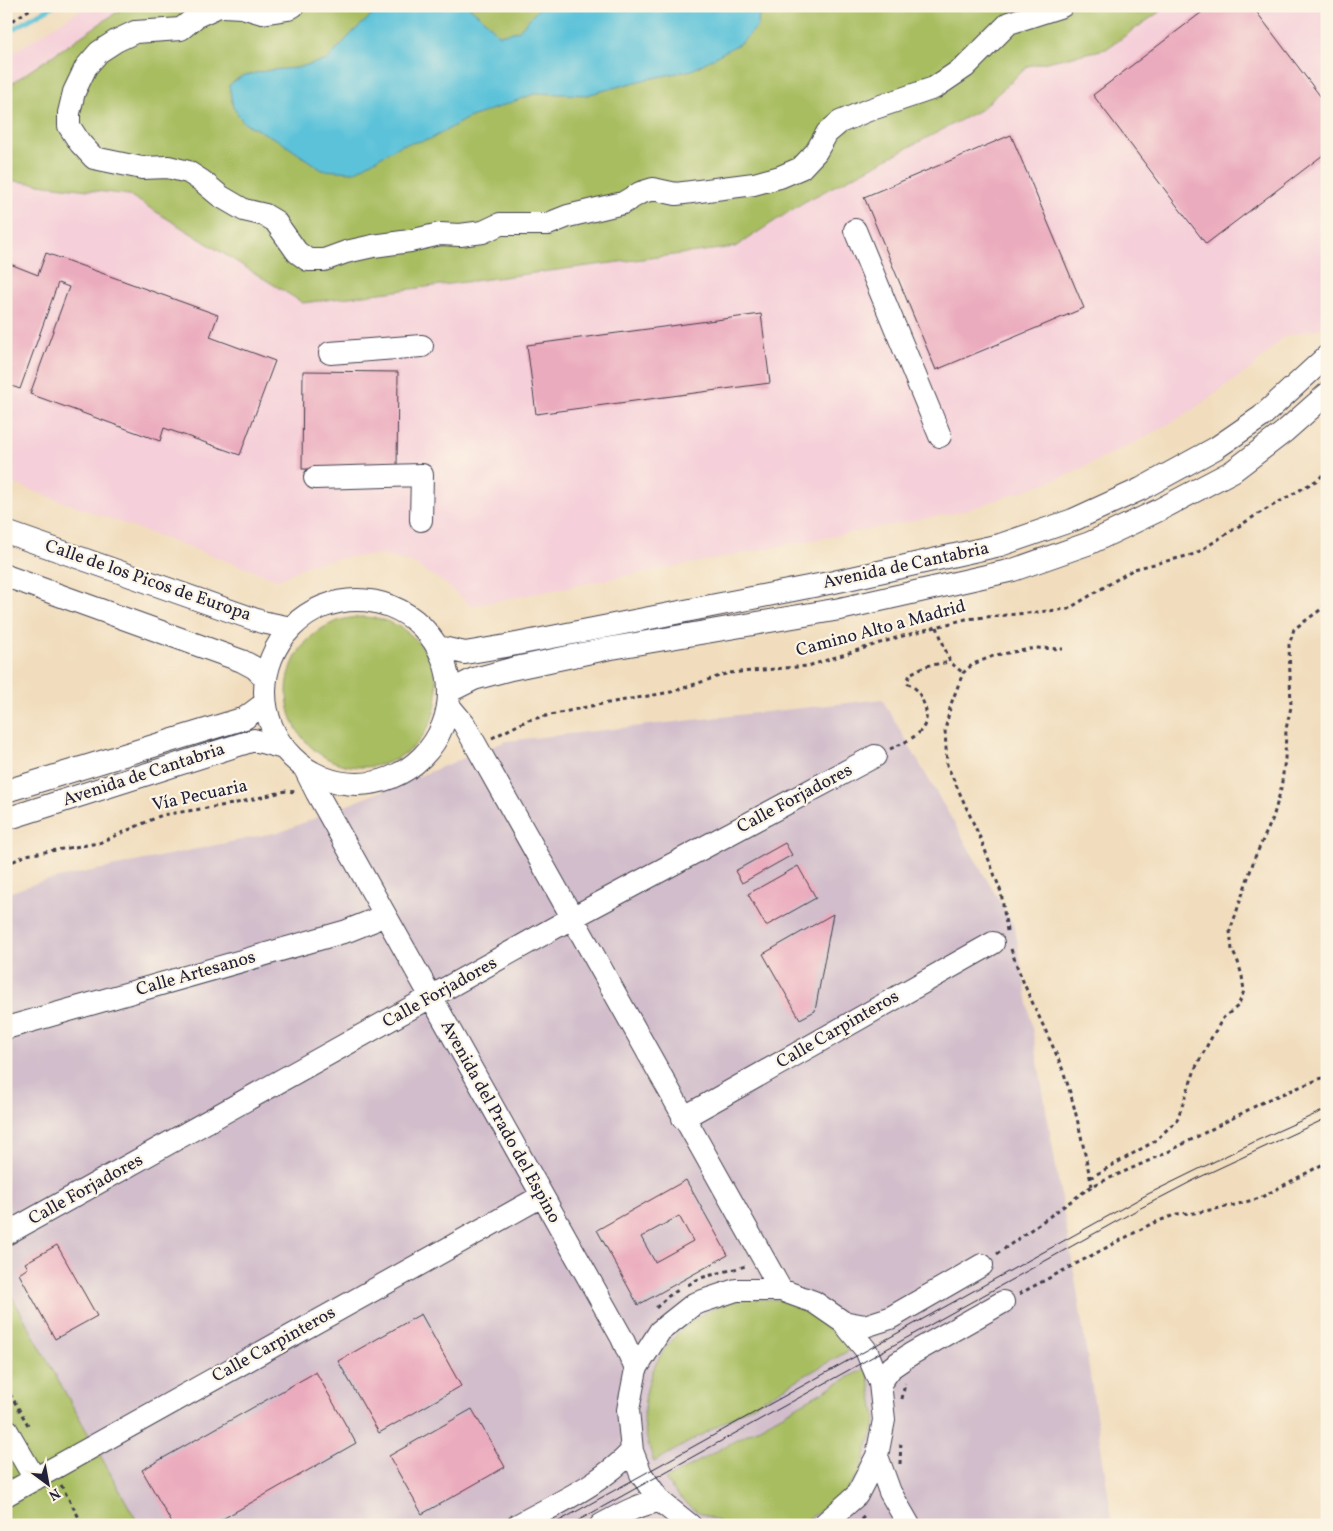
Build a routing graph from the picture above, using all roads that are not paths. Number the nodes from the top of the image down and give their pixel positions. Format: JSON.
{"nodes":[{"id":1,"x":219,"y":6,"type":"edge"},
{"id":2,"x":223,"y":6,"type":"edge"},
{"id":3,"x":293,"y":6,"type":"edge"},
{"id":4,"x":1062,"y":6,"type":"edge"},
{"id":5,"x":242,"y":7,"type":"edge"},
{"id":6,"x":855,"y":230,"type":"dead end"},
{"id":7,"x":422,"y":346,"type":"dead end"},
{"id":8,"x":330,"y":353,"type":"dead end"},
{"id":9,"x":1327,"y":356,"type":"edge"},
{"id":10,"x":1327,"y":394,"type":"edge"},
{"id":11,"x":940,"y":436,"type":"dead end"},
{"id":12,"x":315,"y":478,"type":"dead end"},
{"id":13,"x":421,"y":520,"type":"dead end"},
{"id":14,"x":6,"y":532,"type":"edge"},
{"id":15,"x":6,"y":576,"type":"edge"},
{"id":16,"x":291,"y":628,"type":"junction"},
{"id":17,"x":438,"y":647,"type":"junction"},
{"id":18,"x":266,"y":679,"type":"junction"},
{"id":19,"x":449,"y":698,"type":"junction"},
{"id":20,"x":265,"y":703,"type":"junction"},
{"id":21,"x":283,"y":748,"type":"junction"},
{"id":22,"x":876,"y":756,"type":"road end"},
{"id":23,"x":305,"y":769,"type":"junction"},
{"id":24,"x":6,"y":791,"type":"edge"},
{"id":25,"x":6,"y":819,"type":"edge"},
{"id":26,"x":384,"y":914,"type":"junction"},
{"id":27,"x":572,"y":918,"type":"junction"},
{"id":28,"x":1004,"y":943,"type":"road end"},
{"id":29,"x":431,"y":997,"type":"junction"},
{"id":30,"x":6,"y":1028,"type":"edge"},
{"id":31,"x":684,"y":1118,"type":"junction"},
{"id":32,"x":542,"y":1196,"type":"junction"},
{"id":33,"x":6,"y":1234,"type":"edge"},
{"id":34,"x":982,"y":1265,"type":"road end"},
{"id":35,"x":781,"y":1290,"type":"junction"},
{"id":36,"x":1003,"y":1302,"type":"road end"},
{"id":37,"x":843,"y":1322,"type":"junction"},
{"id":38,"x":636,"y":1370,"type":"junction"},
{"id":39,"x":880,"y":1383,"type":"junction"},
{"id":40,"x":6,"y":1429,"type":"edge"},
{"id":41,"x":632,"y":1451,"type":"junction"},
{"id":42,"x":877,"y":1456,"type":"junction"},
{"id":43,"x":35,"y":1479,"type":"junction"},
{"id":44,"x":6,"y":1495,"type":"edge"},
{"id":45,"x":660,"y":1501,"type":"junction"},
{"id":46,"x":518,"y":1525,"type":"edge"},
{"id":47,"x":601,"y":1525,"type":"edge"},
{"id":48,"x":690,"y":1525,"type":"edge"},
{"id":49,"x":823,"y":1525,"type":"edge"},
{"id":50,"x":908,"y":1525,"type":"edge"}],
"edges":[{"from":1,"to":4,"type":"street"},
{"from":2,"to":5,"type":"street"},
{"from":3,"to":5,"type":"street"},
{"from":6,"to":11,"type":"street"},
{"from":7,"to":8,"type":"street"},
{"from":9,"to":17,"type":"street","name":"Avenida de Cantabria"},
{"from":10,"to":19,"type":"street","name":"Avenida de Cantabria"},
{"from":12,"to":13,"type":"street"},
{"from":14,"to":16,"type":"street","name":"Calle de los Picos de Europa"},
{"from":15,"to":18,"type":"street"},
{"from":16,"to":17,"type":"street"},
{"from":16,"to":18,"type":"street"},
{"from":17,"to":19,"type":"street"},
{"from":18,"to":20,"type":"street"},
{"from":19,"to":23,"type":"street"},
{"from":19,"to":27,"type":"street"},
{"from":20,"to":21,"type":"street"},
{"from":20,"to":24,"type":"street","name":"Avenida de Cantabria"},
{"from":21,"to":23,"type":"street"},
{"from":21,"to":25,"type":"street","name":"Avenida de Cantabria"},
{"from":22,"to":27,"type":"street","name":"Calle Forjadores"},
{"from":23,"to":26,"type":"street","name":"Avenida del Prado del Espino"},
{"from":26,"to":29,"type":"street","name":"Avenida del Prado del Espino"},
{"from":26,"to":30,"type":"street","name":"Calle Artesanos"},
{"from":27,"to":29,"type":"street","name":"Calle Forjadores"},
{"from":27,"to":31,"type":"street"},
{"from":28,"to":31,"type":"street","name":"Calle Carpinteros"},
{"from":29,"to":32,"type":"street","name":"Avenida del Prado del Espino"},
{"from":29,"to":33,"type":"street","name":"Calle Forjadores"},
{"from":31,"to":35,"type":"street"},
{"from":32,"to":38,"type":"street","name":"Avenida del Prado del Espino"},
{"from":32,"to":43,"type":"street","name":"Calle Carpinteros"},
{"from":34,"to":37,"type":"street"},
{"from":35,"to":37,"type":"street"},
{"from":35,"to":38,"type":"street"},
{"from":36,"to":39,"type":"street"},
{"from":37,"to":39,"type":"street"},
{"from":38,"to":41,"type":"street"},
{"from":39,"to":42,"type":"street"},
{"from":40,"to":43,"type":"street"},
{"from":41,"to":45,"type":"street"},
{"from":41,"to":46,"type":"street"},
{"from":42,"to":49,"type":"street"},
{"from":42,"to":50,"type":"street"},
{"from":43,"to":44,"type":"street","name":"Calle Carpinteros"},
{"from":45,"to":47,"type":"street"},
{"from":45,"to":48,"type":"street"}]}
